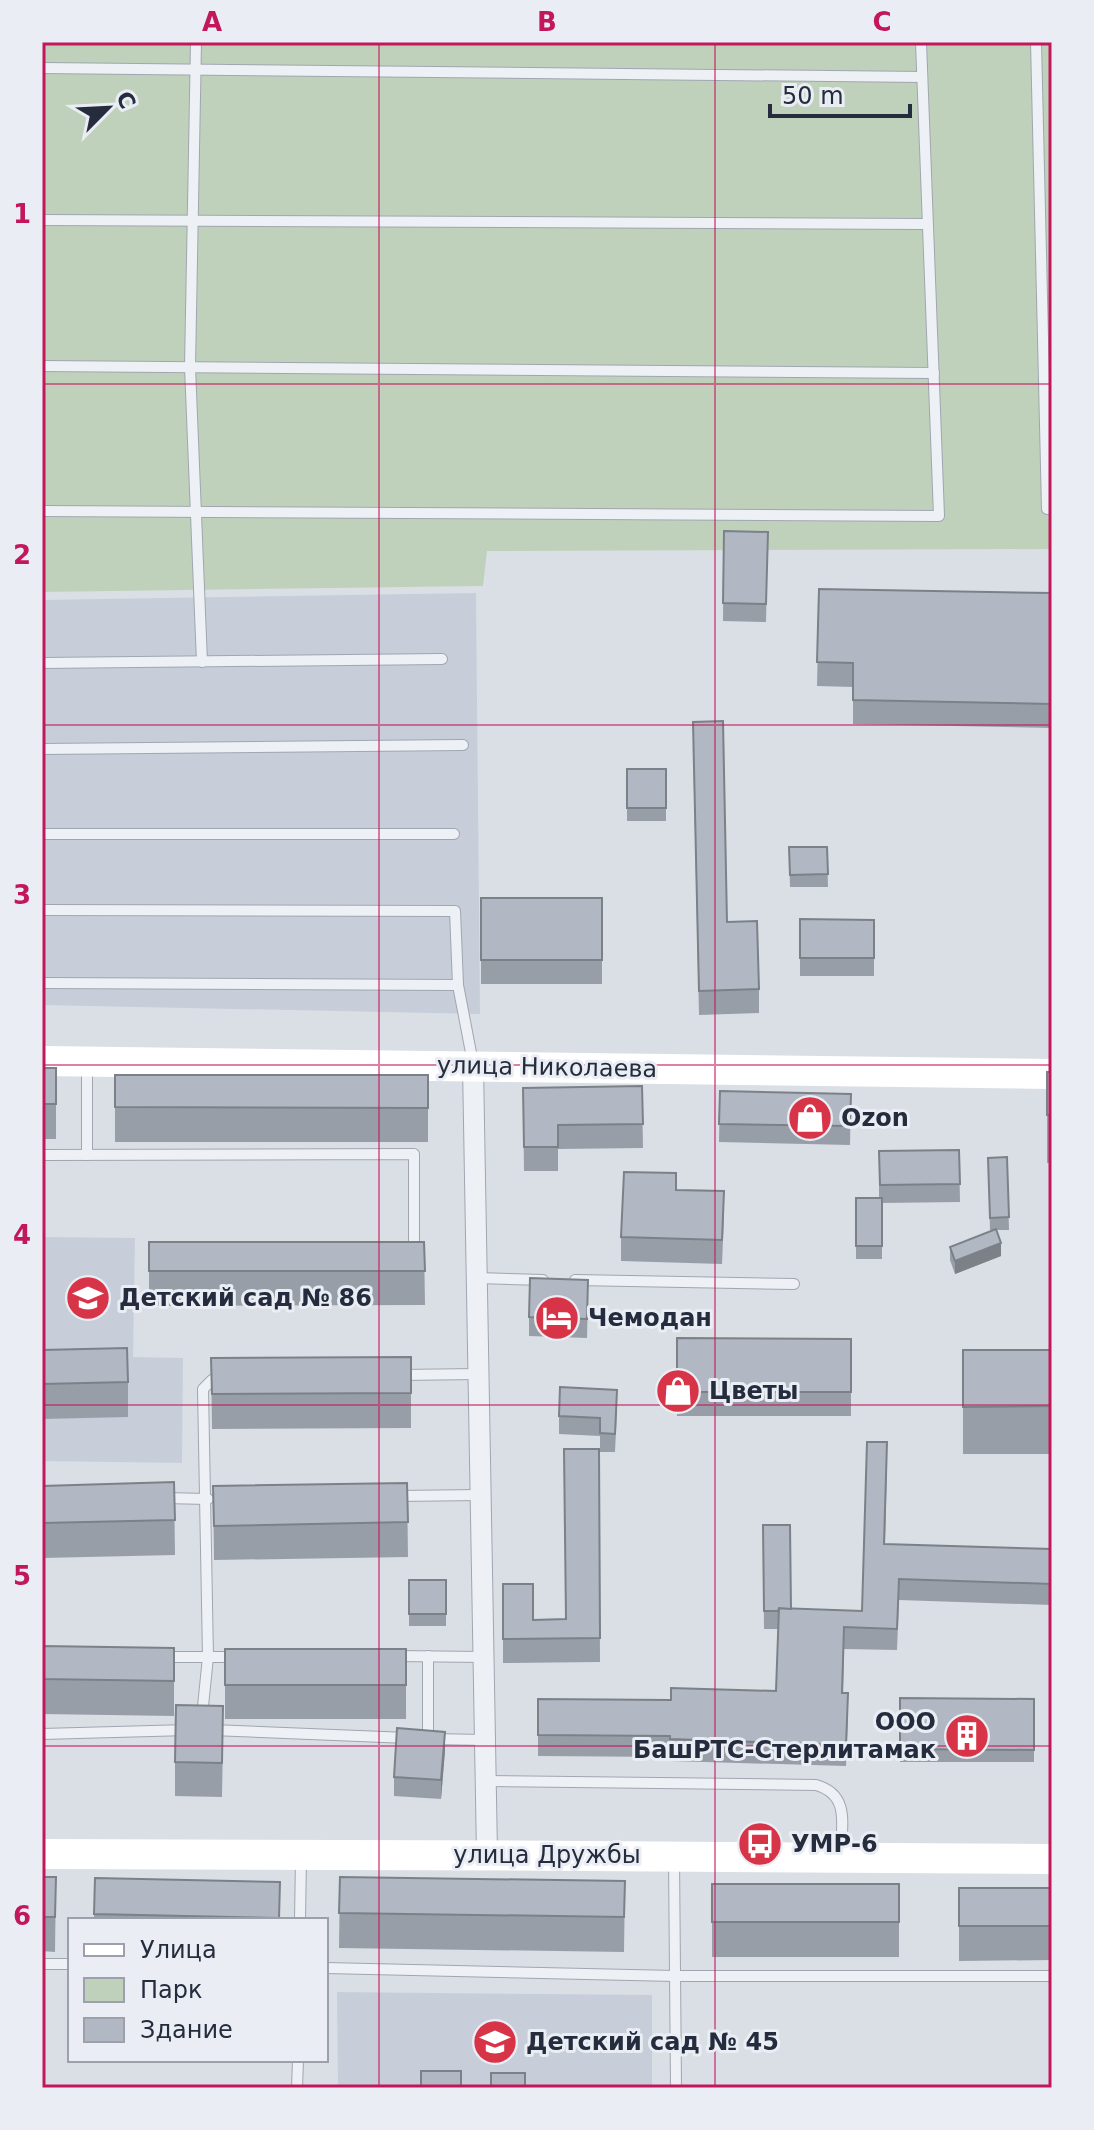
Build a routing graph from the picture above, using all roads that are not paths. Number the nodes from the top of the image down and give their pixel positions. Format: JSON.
{"nodes":[{"id":1,"x":196,"y":42,"type":"edge"},
{"id":2,"x":921,"y":42,"type":"edge"},
{"id":3,"x":1036,"y":42,"type":"edge"},
{"id":4,"x":42,"y":68,"type":"edge"},
{"id":5,"x":196,"y":69,"type":"junction"},
{"id":6,"x":922,"y":77,"type":"junction"},
{"id":7,"x":42,"y":220,"type":"edge"},
{"id":8,"x":194,"y":221,"type":"junction"},
{"id":9,"x":927,"y":224,"type":"junction"},
{"id":10,"x":42,"y":366,"type":"edge"},
{"id":11,"x":190,"y":367,"type":"junction"},
{"id":12,"x":934,"y":373,"type":"junction"},
{"id":13,"x":1047,"y":509,"type":"dead end"},
{"id":14,"x":42,"y":511,"type":"edge"},
{"id":15,"x":196,"y":512,"type":"junction"},
{"id":16,"x":442,"y":659,"type":"dead end"},
{"id":17,"x":202,"y":662,"type":"junction"},
{"id":18,"x":42,"y":663,"type":"edge"},
{"id":19,"x":463,"y":745,"type":"dead end"},
{"id":20,"x":42,"y":749,"type":"edge"},
{"id":21,"x":42,"y":834,"type":"edge"},
{"id":22,"x":454,"y":834,"type":"dead end"},
{"id":23,"x":42,"y":910,"type":"edge"},
{"id":24,"x":42,"y":983,"type":"edge"},
{"id":25,"x":458,"y":985,"type":"junction"},
{"id":26,"x":42,"y":1061,"type":"edge"},
{"id":27,"x":87,"y":1062,"type":"junction"},
{"id":28,"x":473,"y":1066,"type":"junction"},
{"id":29,"x":1052,"y":1074,"type":"edge"},
{"id":30,"x":42,"y":1155,"type":"edge"},
{"id":31,"x":87,"y":1155,"type":"junction"},
{"id":32,"x":398,"y":1256,"type":"edge"},
{"id":33,"x":477,"y":1278,"type":"junction"},
{"id":34,"x":794,"y":1284,"type":"dead end"},
{"id":35,"x":478,"y":1374,"type":"junction"},
{"id":36,"x":387,"y":1375,"type":"edge"},
{"id":37,"x":234,"y":1378,"type":"edge"},
{"id":38,"x":480,"y":1495,"type":"junction"},
{"id":39,"x":389,"y":1496,"type":"edge"},
{"id":40,"x":146,"y":1498,"type":"edge"},
{"id":41,"x":205,"y":1499,"type":"junction"},
{"id":42,"x":220,"y":1499,"type":"edge"},
{"id":43,"x":381,"y":1656,"type":"edge"},
{"id":44,"x":428,"y":1656,"type":"junction"},
{"id":45,"x":208,"y":1657,"type":"junction"},
{"id":46,"x":240,"y":1657,"type":"edge"},
{"id":47,"x":483,"y":1657,"type":"junction"},
{"id":48,"x":148,"y":1658,"type":"edge"},
{"id":49,"x":201,"y":1730,"type":"junction"},
{"id":50,"x":42,"y":1734,"type":"edge"},
{"id":51,"x":428,"y":1739,"type":"junction"},
{"id":52,"x":485,"y":1740,"type":"junction"},
{"id":53,"x":485,"y":1781,"type":"junction"},
{"id":54,"x":42,"y":1854,"type":"edge"},
{"id":55,"x":487,"y":1854,"type":"junction"},
{"id":56,"x":674,"y":1855,"type":"junction"},
{"id":57,"x":301,"y":1856,"type":"junction"},
{"id":58,"x":840,"y":1857,"type":"junction"},
{"id":59,"x":1052,"y":1859,"type":"edge"},
{"id":60,"x":300,"y":1918,"type":"edge"},
{"id":61,"x":42,"y":1964,"type":"edge"},
{"id":62,"x":68,"y":1964,"type":"edge"},
{"id":63,"x":328,"y":1968,"type":"edge"},
{"id":64,"x":675,"y":1976,"type":"junction"},
{"id":65,"x":1052,"y":1976,"type":"edge"},
{"id":66,"x":298,"y":2062,"type":"edge"},
{"id":67,"x":297,"y":2088,"type":"edge"},
{"id":68,"x":676,"y":2088,"type":"edge"}],
"edges":[{"from":1,"to":5,"type":"lane"},
{"from":2,"to":6,"type":"lane"},
{"from":3,"to":13,"type":"lane"},
{"from":4,"to":5,"type":"lane"},
{"from":5,"to":6,"type":"lane"},
{"from":5,"to":8,"type":"lane"},
{"from":6,"to":9,"type":"lane"},
{"from":7,"to":8,"type":"lane"},
{"from":8,"to":9,"type":"lane"},
{"from":8,"to":11,"type":"lane"},
{"from":9,"to":12,"type":"lane"},
{"from":10,"to":11,"type":"lane"},
{"from":11,"to":12,"type":"lane"},
{"from":11,"to":15,"type":"lane"},
{"from":12,"to":15,"type":"lane"},
{"from":14,"to":15,"type":"lane"},
{"from":15,"to":17,"type":"lane"},
{"from":16,"to":17,"type":"lane"},
{"from":17,"to":18,"type":"lane"},
{"from":19,"to":20,"type":"lane"},
{"from":21,"to":22,"type":"lane"},
{"from":23,"to":25,"type":"lane"},
{"from":24,"to":25,"type":"lane"},
{"from":25,"to":28,"type":"lane"},
{"from":26,"to":27,"type":"main road","name":"улица Николаева"},
{"from":27,"to":28,"type":"main road","name":"улица Николаева"},
{"from":27,"to":31,"type":"lane"},
{"from":28,"to":29,"type":"main road","name":"улица Николаева"},
{"from":28,"to":33,"type":"street"},
{"from":30,"to":31,"type":"lane"},
{"from":31,"to":32,"type":"lane"},
{"from":33,"to":34,"type":"lane"},
{"from":33,"to":35,"type":"street"},
{"from":35,"to":36,"type":"lane"},
{"from":35,"to":38,"type":"street"},
{"from":37,"to":41,"type":"lane"},
{"from":38,"to":39,"type":"lane"},
{"from":38,"to":47,"type":"street"},
{"from":40,"to":41,"type":"lane"},
{"from":41,"to":42,"type":"lane"},
{"from":41,"to":45,"type":"lane"},
{"from":43,"to":44,"type":"lane"},
{"from":44,"to":47,"type":"lane"},
{"from":44,"to":51,"type":"lane"},
{"from":45,"to":46,"type":"lane"},
{"from":45,"to":48,"type":"lane"},
{"from":45,"to":49,"type":"lane"},
{"from":47,"to":52,"type":"street"},
{"from":49,"to":50,"type":"lane"},
{"from":49,"to":51,"type":"lane"},
{"from":51,"to":52,"type":"lane"},
{"from":52,"to":53,"type":"street"},
{"from":53,"to":55,"type":"street"},
{"from":53,"to":58,"type":"lane"},
{"from":54,"to":57,"type":"main road","name":"улица Дружбы"},
{"from":55,"to":56,"type":"main road","name":"улица Дружбы"},
{"from":55,"to":57,"type":"main road","name":"улица Дружбы"},
{"from":56,"to":58,"type":"main road","name":"улица Дружбы"},
{"from":56,"to":64,"type":"lane"},
{"from":57,"to":60,"type":"lane"},
{"from":58,"to":59,"type":"main road","name":"улица Дружбы"},
{"from":61,"to":62,"type":"lane"},
{"from":63,"to":64,"type":"lane"},
{"from":64,"to":65,"type":"lane"},
{"from":64,"to":68,"type":"lane"},
{"from":66,"to":67,"type":"lane"}]}
